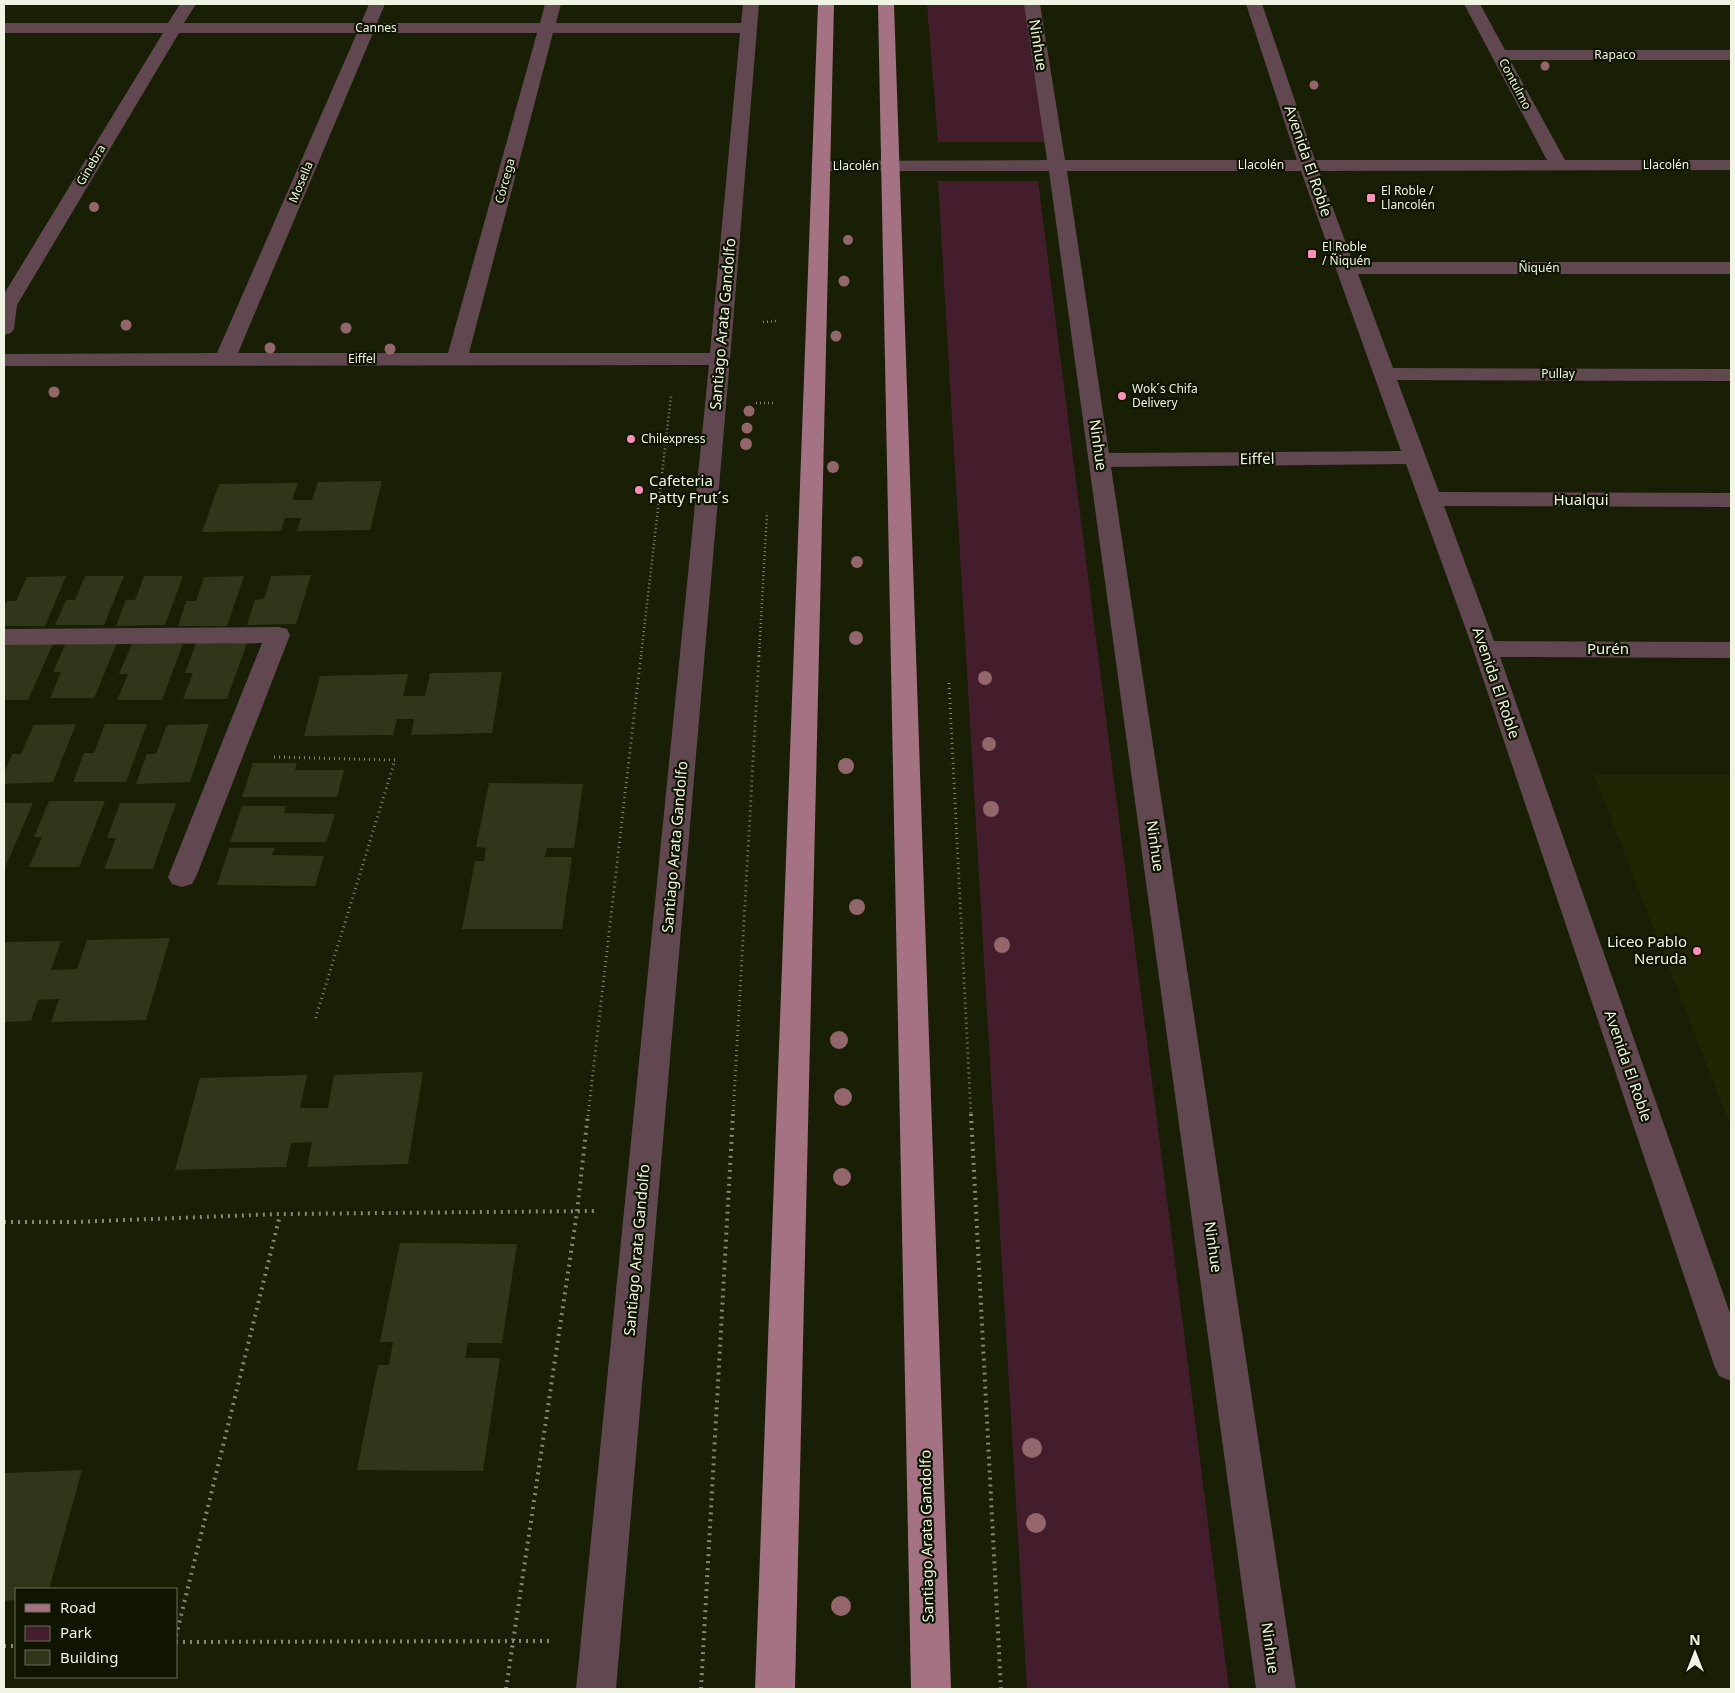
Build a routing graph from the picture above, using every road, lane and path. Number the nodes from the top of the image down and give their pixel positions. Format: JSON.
{"nodes":[{"id":1,"x":188,"y":4,"type":"edge"},
{"id":2,"x":377,"y":4,"type":"edge"},
{"id":3,"x":553,"y":4,"type":"edge"},
{"id":4,"x":751,"y":4,"type":"edge"},
{"id":5,"x":826,"y":4,"type":"edge"},
{"id":6,"x":886,"y":4,"type":"edge"},
{"id":7,"x":1032,"y":4,"type":"edge"},
{"id":8,"x":1254,"y":4,"type":"edge"},
{"id":9,"x":1472,"y":4,"type":"edge"},
{"id":10,"x":4,"y":28,"type":"edge"},
{"id":11,"x":174,"y":28,"type":"junction"},
{"id":12,"x":366,"y":28,"type":"junction"},
{"id":13,"x":547,"y":28,"type":"junction"},
{"id":14,"x":749,"y":28,"type":"junction"},
{"id":15,"x":1499,"y":55,"type":"junction"},
{"id":16,"x":1731,"y":55,"type":"edge"},
{"id":17,"x":1308,"y":165,"type":"junction"},
{"id":18,"x":1559,"y":165,"type":"junction"},
{"id":19,"x":1731,"y":165,"type":"edge"},
{"id":20,"x":820,"y":166,"type":"junction"},
{"id":21,"x":891,"y":166,"type":"junction"},
{"id":22,"x":1057,"y":166,"type":"junction"},
{"id":23,"x":1346,"y":268,"type":"junction"},
{"id":24,"x":1731,"y":268,"type":"edge"},
{"id":25,"x":777,"y":312,"type":"dead end"},
{"id":26,"x":4,"y":329,"type":"edge"},
{"id":27,"x":775,"y":330,"type":"dead end"},
{"id":28,"x":457,"y":359,"type":"junction"},
{"id":29,"x":676,"y":359,"type":"junction"},
{"id":30,"x":720,"y":359,"type":"junction"},
{"id":31,"x":4,"y":360,"type":"edge"},
{"id":32,"x":225,"y":360,"type":"junction"},
{"id":33,"x":1385,"y":374,"type":"junction"},
{"id":34,"x":1731,"y":375,"type":"edge"},
{"id":35,"x":773,"y":394,"type":"dead end"},
{"id":36,"x":772,"y":413,"type":"dead end"},
{"id":37,"x":1415,"y":457,"type":"junction"},
{"id":38,"x":1100,"y":460,"type":"junction"},
{"id":39,"x":1430,"y":499,"type":"junction"},
{"id":40,"x":1731,"y":500,"type":"edge"},
{"id":41,"x":767,"y":502,"type":"dead end"},
{"id":42,"x":4,"y":637,"type":"edge"},
{"id":43,"x":1485,"y":649,"type":"junction"},
{"id":44,"x":1731,"y":650,"type":"edge"},
{"id":45,"x":949,"y":674,"type":"dead end"},
{"id":46,"x":231,"y":756,"type":"junction"},
{"id":47,"x":182,"y":877,"type":"dead end"},
{"id":48,"x":315,"y":1020,"type":"dead end"},
{"id":49,"x":641,"y":1211,"type":"junction"},
{"id":50,"x":577,"y":1212,"type":"junction"},
{"id":51,"x":280,"y":1214,"type":"junction"},
{"id":52,"x":4,"y":1222,"type":"edge"},
{"id":53,"x":1731,"y":1365,"type":"edge"},
{"id":54,"x":178,"y":1628,"type":"edge"},
{"id":55,"x":512,"y":1641,"type":"junction"},
{"id":56,"x":600,"y":1641,"type":"junction"},
{"id":57,"x":178,"y":1642,"type":"edge"},
{"id":58,"x":506,"y":1689,"type":"edge"},
{"id":59,"x":596,"y":1689,"type":"edge"},
{"id":60,"x":701,"y":1689,"type":"edge"},
{"id":61,"x":775,"y":1689,"type":"edge"},
{"id":62,"x":930,"y":1689,"type":"edge"},
{"id":63,"x":1001,"y":1689,"type":"edge"},
{"id":64,"x":1276,"y":1689,"type":"edge"}],
"edges":[{"from":1,"to":11,"type":"street","name":"Ginebra"},
{"from":2,"to":12,"type":"street","name":"Mosella"},
{"from":3,"to":13,"type":"street","name":"Córcega"},
{"from":4,"to":14,"type":"street","name":"Santiago Arata Gandolfo"},
{"from":5,"to":20,"type":"main road"},
{"from":6,"to":21,"type":"main road","name":"Santiago Arata Gandolfo"},
{"from":7,"to":22,"type":"street","name":"Ninhue"},
{"from":8,"to":17,"type":"street","name":"Avenida El Roble"},
{"from":9,"to":15,"type":"street","name":"Contulmo"},
{"from":10,"to":11,"type":"street","name":"Cannes"},
{"from":11,"to":12,"type":"street","name":"Cannes"},
{"from":11,"to":26,"type":"street","name":"Ginebra"},
{"from":12,"to":13,"type":"street","name":"Cannes"},
{"from":12,"to":32,"type":"street","name":"Mosella"},
{"from":13,"to":14,"type":"street","name":"Cannes"},
{"from":13,"to":28,"type":"street","name":"Córcega"},
{"from":14,"to":30,"type":"street","name":"Santiago Arata Gandolfo"},
{"from":15,"to":16,"type":"street","name":"Rapaco"},
{"from":15,"to":18,"type":"street","name":"Contulmo"},
{"from":17,"to":18,"type":"street","name":"Llacolén"},
{"from":17,"to":22,"type":"street","name":"Llacolén"},
{"from":17,"to":23,"type":"street","name":"Avenida El Roble"},
{"from":18,"to":19,"type":"street","name":"Llacolén"},
{"from":20,"to":21,"type":"street","name":"Llacolén"},
{"from":20,"to":61,"type":"main road"},
{"from":21,"to":22,"type":"street","name":"Llacolén"},
{"from":21,"to":62,"type":"main road","name":"Santiago Arata Gandolfo"},
{"from":22,"to":38,"type":"street","name":"Ninhue"},
{"from":23,"to":24,"type":"street","name":"Ñiquén"},
{"from":23,"to":33,"type":"street","name":"Avenida El Roble"},
{"from":25,"to":27,"type":"path"},
{"from":28,"to":29,"type":"street","name":"Eiffel"},
{"from":28,"to":32,"type":"street","name":"Eiffel"},
{"from":29,"to":30,"type":"street","name":"Eiffel"},
{"from":29,"to":50,"type":"path"},
{"from":30,"to":49,"type":"street","name":"Santiago Arata Gandolfo"},
{"from":31,"to":32,"type":"street","name":"Eiffel"},
{"from":33,"to":34,"type":"street","name":"Pullay"},
{"from":33,"to":37,"type":"street","name":"Avenida El Roble"},
{"from":35,"to":36,"type":"path"},
{"from":37,"to":38,"type":"street","name":"Eiffel"},
{"from":37,"to":39,"type":"street","name":"Avenida El Roble"},
{"from":38,"to":64,"type":"street","name":"Ninhue"},
{"from":39,"to":40,"type":"street","name":"Hualqui"},
{"from":39,"to":43,"type":"street","name":"Avenida El Roble"},
{"from":41,"to":60,"type":"path"},
{"from":42,"to":46,"type":"street"},
{"from":43,"to":44,"type":"street","name":"Purén"},
{"from":43,"to":53,"type":"street","name":"Avenida El Roble"},
{"from":45,"to":63,"type":"path"},
{"from":46,"to":47,"type":"street"},
{"from":46,"to":48,"type":"path"},
{"from":49,"to":50,"type":"path"},
{"from":49,"to":56,"type":"street","name":"Santiago Arata Gandolfo"},
{"from":50,"to":51,"type":"path"},
{"from":50,"to":55,"type":"path"},
{"from":51,"to":52,"type":"path"},
{"from":51,"to":54,"type":"path"},
{"from":55,"to":56,"type":"path"},
{"from":55,"to":57,"type":"path"},
{"from":55,"to":58,"type":"path"},
{"from":56,"to":59,"type":"street","name":"Santiago Arata Gandolfo"}]}
